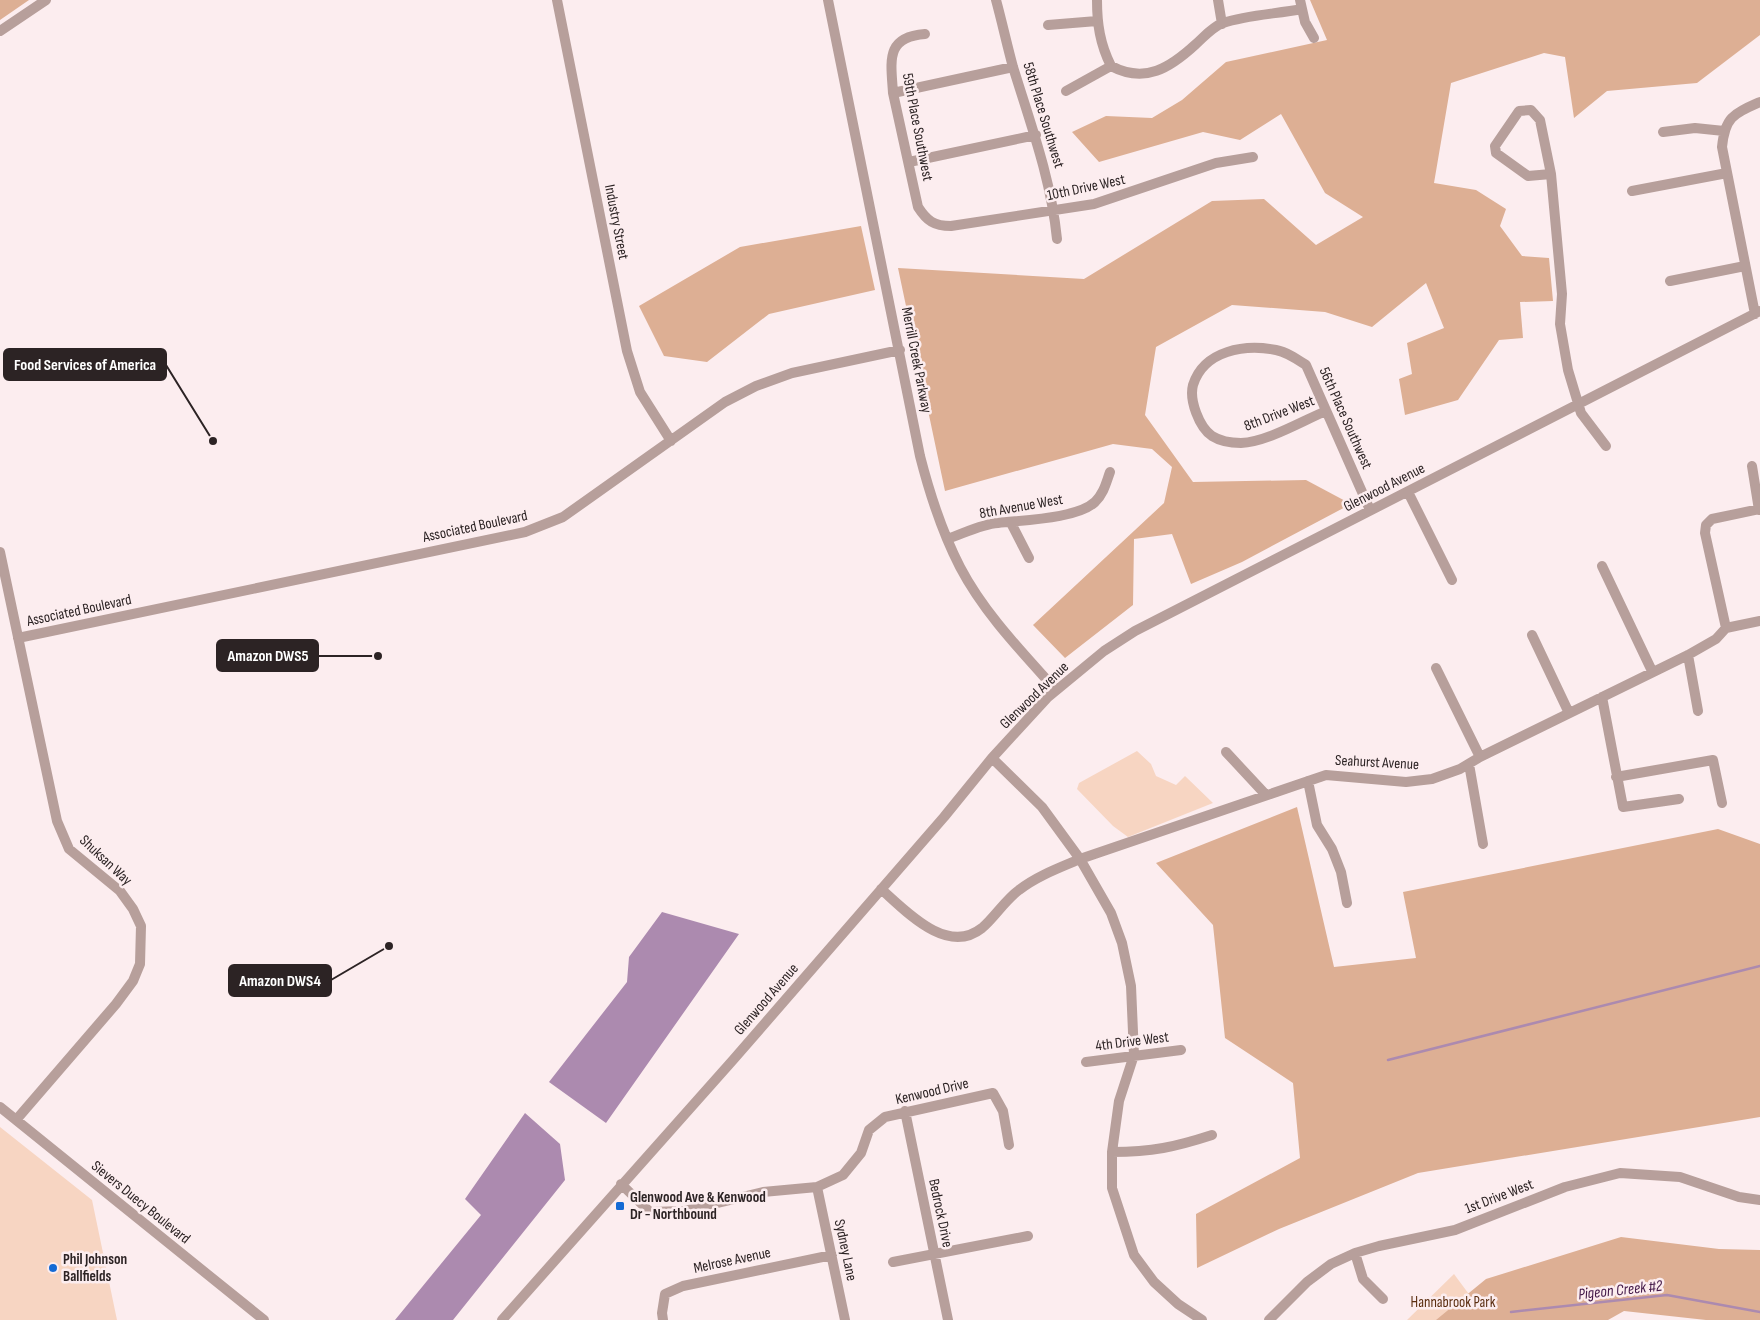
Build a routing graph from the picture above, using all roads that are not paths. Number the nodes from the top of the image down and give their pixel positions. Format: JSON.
{"nodes":[{"id":1,"x":46,"y":0,"type":"edge"},
{"id":2,"x":557,"y":0,"type":"edge"},
{"id":3,"x":828,"y":0,"type":"edge"},
{"id":4,"x":996,"y":0,"type":"edge"},
{"id":5,"x":1097,"y":0,"type":"edge"},
{"id":6,"x":1218,"y":0,"type":"edge"},
{"id":7,"x":1301,"y":4,"type":"edge"},
{"id":8,"x":1097,"y":21,"type":"junction"},
{"id":9,"x":1222,"y":24,"type":"junction"},
{"id":10,"x":1048,"y":25,"type":"dead end"},
{"id":11,"x":0,"y":31,"type":"edge"},
{"id":12,"x":925,"y":34,"type":"dead end"},
{"id":13,"x":1314,"y":38,"type":"dead end"},
{"id":14,"x":1013,"y":66,"type":"junction"},
{"id":15,"x":1111,"y":66,"type":"junction"},
{"id":16,"x":1066,"y":91,"type":"dead end"},
{"id":17,"x":893,"y":93,"type":"junction"},
{"id":18,"x":1760,"y":102,"type":"edge"},
{"id":19,"x":1724,"y":130,"type":"junction"},
{"id":20,"x":1662,"y":132,"type":"dead end"},
{"id":21,"x":1036,"y":135,"type":"junction"},
{"id":22,"x":1254,"y":157,"type":"dead end"},
{"id":23,"x":909,"y":162,"type":"junction"},
{"id":24,"x":1727,"y":173,"type":"junction"},
{"id":25,"x":1551,"y":174,"type":"junction"},
{"id":26,"x":1632,"y":191,"type":"dead end"},
{"id":27,"x":1054,"y":210,"type":"junction"},
{"id":28,"x":924,"y":216,"type":"joint"},
{"id":29,"x":1057,"y":239,"type":"dead end"},
{"id":30,"x":1745,"y":266,"type":"junction"},
{"id":31,"x":1670,"y":281,"type":"dead end"},
{"id":32,"x":1757,"y":312,"type":"edge"},
{"id":33,"x":900,"y":350,"type":"junction"},
{"id":34,"x":1579,"y":404,"type":"junction"},
{"id":35,"x":1326,"y":411,"type":"junction"},
{"id":36,"x":1196,"y":412,"type":"joint"},
{"id":37,"x":671,"y":441,"type":"junction"},
{"id":38,"x":1606,"y":446,"type":"dead end"},
{"id":39,"x":1752,"y":466,"type":"dead end"},
{"id":40,"x":1110,"y":472,"type":"dead end"},
{"id":41,"x":1408,"y":492,"type":"junction"},
{"id":42,"x":1370,"y":510,"type":"junction"},
{"id":43,"x":1759,"y":510,"type":"edge"},
{"id":44,"x":1011,"y":523,"type":"junction"},
{"id":45,"x":946,"y":540,"type":"junction"},
{"id":46,"x":0,"y":552,"type":"edge"},
{"id":47,"x":1029,"y":558,"type":"dead end"},
{"id":48,"x":1602,"y":566,"type":"dead end"},
{"id":49,"x":1452,"y":580,"type":"dead end"},
{"id":50,"x":1760,"y":621,"type":"edge"},
{"id":51,"x":1726,"y":628,"type":"junction"},
{"id":52,"x":1532,"y":635,"type":"dead end"},
{"id":53,"x":18,"y":638,"type":"junction"},
{"id":54,"x":1688,"y":655,"type":"junction"},
{"id":55,"x":1436,"y":668,"type":"dead end"},
{"id":56,"x":1652,"y":671,"type":"junction"},
{"id":57,"x":1056,"y":690,"type":"junction"},
{"id":58,"x":1602,"y":697,"type":"junction"},
{"id":59,"x":1698,"y":710,"type":"dead end"},
{"id":60,"x":1569,"y":713,"type":"junction"},
{"id":61,"x":1226,"y":752,"type":"dead end"},
{"id":62,"x":1480,"y":757,"type":"junction"},
{"id":63,"x":992,"y":758,"type":"junction"},
{"id":64,"x":1469,"y":764,"type":"junction"},
{"id":65,"x":1616,"y":777,"type":"junction"},
{"id":66,"x":1308,"y":781,"type":"junction"},
{"id":67,"x":1266,"y":795,"type":"junction"},
{"id":68,"x":1679,"y":799,"type":"dead end"},
{"id":69,"x":1722,"y":803,"type":"dead end"},
{"id":70,"x":1484,"y":844,"type":"dead end"},
{"id":71,"x":1080,"y":859,"type":"junction"},
{"id":72,"x":881,"y":890,"type":"junction"},
{"id":73,"x":1347,"y":903,"type":"dead end"},
{"id":74,"x":1181,"y":1050,"type":"dead end"},
{"id":75,"x":1134,"y":1055,"type":"junction"},
{"id":76,"x":1086,"y":1062,"type":"dead end"},
{"id":77,"x":0,"y":1107,"type":"edge"},
{"id":78,"x":905,"y":1111,"type":"junction"},
{"id":79,"x":16,"y":1120,"type":"junction"},
{"id":80,"x":1212,"y":1135,"type":"dead end"},
{"id":81,"x":1008,"y":1145,"type":"dead end"},
{"id":82,"x":1112,"y":1152,"type":"junction"},
{"id":83,"x":621,"y":1184,"type":"junction"},
{"id":84,"x":817,"y":1187,"type":"junction"},
{"id":85,"x":1760,"y":1200,"type":"edge"},
{"id":86,"x":1028,"y":1236,"type":"dead end"},
{"id":87,"x":1355,"y":1253,"type":"junction"},
{"id":88,"x":832,"y":1255,"type":"junction"},
{"id":89,"x":935,"y":1256,"type":"junction"},
{"id":90,"x":893,"y":1262,"type":"dead end"},
{"id":91,"x":1383,"y":1299,"type":"dead end"},
{"id":92,"x":1274,"y":1318,"type":"edge"},
{"id":93,"x":264,"y":1320,"type":"edge"},
{"id":94,"x":502,"y":1320,"type":"edge"},
{"id":95,"x":663,"y":1320,"type":"edge"},
{"id":96,"x":845,"y":1320,"type":"edge"},
{"id":97,"x":948,"y":1320,"type":"edge"},
{"id":98,"x":1202,"y":1320,"type":"edge"}],
"edges":[{"from":1,"to":11,"type":"street"},
{"from":2,"to":37,"type":"street","name":"Industry Street"},
{"from":3,"to":33,"type":"street","name":"Merrill Creek Parkway"},
{"from":4,"to":14,"type":"street","name":"58th Place Southwest"},
{"from":5,"to":8,"type":"street"},
{"from":6,"to":9,"type":"street"},
{"from":7,"to":9,"type":"street"},
{"from":7,"to":13,"type":"street"},
{"from":8,"to":10,"type":"street"},
{"from":8,"to":15,"type":"street"},
{"from":9,"to":15,"type":"street"},
{"from":12,"to":17,"type":"street","name":"59th Place Southwest"},
{"from":14,"to":17,"type":"street"},
{"from":14,"to":21,"type":"street","name":"58th Place Southwest"},
{"from":15,"to":16,"type":"street"},
{"from":17,"to":23,"type":"street","name":"59th Place Southwest"},
{"from":18,"to":19,"type":"street"},
{"from":19,"to":20,"type":"street"},
{"from":19,"to":24,"type":"street"},
{"from":21,"to":23,"type":"street"},
{"from":21,"to":27,"type":"street","name":"58th Place Southwest"},
{"from":22,"to":27,"type":"street","name":"10th Drive West"},
{"from":23,"to":28,"type":"street","name":"59th Place Southwest"},
{"from":24,"to":26,"type":"street"},
{"from":24,"to":30,"type":"street"},
{"from":25,"to":25,"type":"street"},
{"from":25,"to":34,"type":"street"},
{"from":27,"to":28,"type":"street","name":"10th Drive West"},
{"from":27,"to":29,"type":"street","name":"58th Place Southwest"},
{"from":30,"to":31,"type":"street"},
{"from":30,"to":32,"type":"street"},
{"from":32,"to":34,"type":"street","name":"Glenwood Avenue"},
{"from":33,"to":37,"type":"street","name":"Associated Boulevard"},
{"from":33,"to":45,"type":"street","name":"Merrill Creek Parkway"},
{"from":34,"to":38,"type":"street"},
{"from":34,"to":41,"type":"street","name":"Glenwood Avenue"},
{"from":35,"to":36,"type":"street","name":"8th Drive West"},
{"from":35,"to":36,"type":"street","name":"56th Place Southwest"},
{"from":35,"to":42,"type":"street","name":"56th Place Southwest"},
{"from":37,"to":53,"type":"street","name":"Associated Boulevard"},
{"from":39,"to":43,"type":"street"},
{"from":40,"to":44,"type":"street","name":"8th Avenue West"},
{"from":41,"to":42,"type":"street","name":"Glenwood Avenue"},
{"from":41,"to":49,"type":"street"},
{"from":42,"to":57,"type":"street","name":"Glenwood Avenue"},
{"from":43,"to":51,"type":"street"},
{"from":44,"to":45,"type":"street","name":"8th Avenue West"},
{"from":44,"to":47,"type":"street"},
{"from":45,"to":57,"type":"street","name":"Merrill Creek Parkway"},
{"from":46,"to":53,"type":"street","name":"Shuksan Way"},
{"from":48,"to":56,"type":"street"},
{"from":50,"to":51,"type":"street"},
{"from":51,"to":54,"type":"street","name":"Seahurst Avenue"},
{"from":52,"to":60,"type":"street"},
{"from":53,"to":79,"type":"street","name":"Shuksan Way"},
{"from":54,"to":56,"type":"street","name":"Seahurst Avenue"},
{"from":54,"to":59,"type":"street"},
{"from":55,"to":62,"type":"street"},
{"from":56,"to":58,"type":"street","name":"Seahurst Avenue"},
{"from":57,"to":63,"type":"street","name":"Glenwood Avenue"},
{"from":58,"to":60,"type":"street","name":"Seahurst Avenue"},
{"from":58,"to":65,"type":"street"},
{"from":60,"to":62,"type":"street","name":"Seahurst Avenue"},
{"from":61,"to":67,"type":"street"},
{"from":62,"to":64,"type":"street","name":"Seahurst Avenue"},
{"from":63,"to":71,"type":"street"},
{"from":63,"to":72,"type":"street","name":"Glenwood Avenue"},
{"from":64,"to":66,"type":"street","name":"Seahurst Avenue"},
{"from":64,"to":70,"type":"street"},
{"from":65,"to":68,"type":"street"},
{"from":65,"to":69,"type":"street"},
{"from":66,"to":67,"type":"street","name":"Seahurst Avenue"},
{"from":66,"to":73,"type":"street"},
{"from":67,"to":71,"type":"street","name":"Seahurst Avenue"},
{"from":71,"to":72,"type":"street","name":"Seahurst Avenue"},
{"from":71,"to":75,"type":"street"},
{"from":72,"to":83,"type":"street","name":"Glenwood Avenue"},
{"from":74,"to":75,"type":"street","name":"4th Drive West"},
{"from":75,"to":76,"type":"street","name":"4th Drive West"},
{"from":75,"to":82,"type":"street"},
{"from":77,"to":79,"type":"street","name":"Sievers Duecy Boulevard"},
{"from":78,"to":81,"type":"street","name":"Kenwood Drive"},
{"from":78,"to":84,"type":"street","name":"Kenwood Drive"},
{"from":78,"to":89,"type":"street","name":"Bedrock Drive"},
{"from":79,"to":93,"type":"street","name":"Sievers Duecy Boulevard"},
{"from":80,"to":82,"type":"street"},
{"from":82,"to":98,"type":"street"},
{"from":83,"to":84,"type":"street","name":"Kenwood Drive"},
{"from":83,"to":94,"type":"street","name":"Glenwood Avenue"},
{"from":84,"to":88,"type":"street","name":"Sydney Lane"},
{"from":85,"to":87,"type":"street","name":"1st Drive West"},
{"from":86,"to":89,"type":"street"},
{"from":87,"to":91,"type":"street"},
{"from":87,"to":92,"type":"street","name":"1st Drive West"},
{"from":88,"to":95,"type":"street","name":"Melrose Avenue"},
{"from":88,"to":96,"type":"street","name":"Sydney Lane"},
{"from":89,"to":90,"type":"street"},
{"from":89,"to":97,"type":"street","name":"Bedrock Drive"}]}
